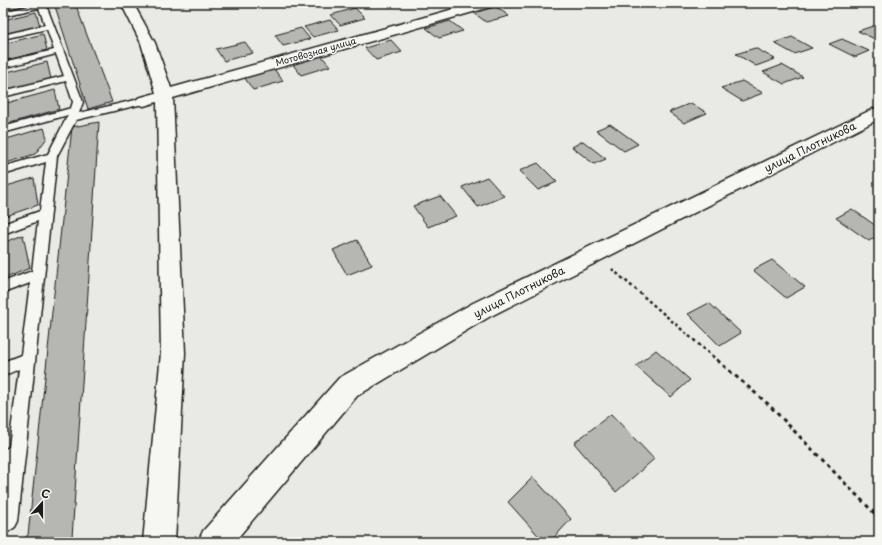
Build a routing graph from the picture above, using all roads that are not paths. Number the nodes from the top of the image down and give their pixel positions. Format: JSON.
{"nodes":[{"id":1,"x":127,"y":3,"type":"edge"},
{"id":2,"x":489,"y":3,"type":"edge"},
{"id":3,"x":42,"y":4,"type":"edge"},
{"id":4,"x":3,"y":14,"type":"edge"},
{"id":5,"x":50,"y":26,"type":"junction"},
{"id":6,"x":3,"y":37,"type":"edge"},
{"id":7,"x":59,"y":51,"type":"junction"},
{"id":8,"x":3,"y":65,"type":"edge"},
{"id":9,"x":69,"y":77,"type":"junction"},
{"id":10,"x":3,"y":94,"type":"edge"},
{"id":11,"x":154,"y":98,"type":"junction"},
{"id":12,"x":879,"y":113,"type":"edge"},
{"id":13,"x":74,"y":114,"type":"junction"},
{"id":14,"x":3,"y":130,"type":"edge"},
{"id":15,"x":52,"y":156,"type":"junction"},
{"id":16,"x":3,"y":171,"type":"edge"},
{"id":17,"x":45,"y":214,"type":"junction"},
{"id":18,"x":3,"y":229,"type":"edge"},
{"id":19,"x":37,"y":275,"type":"junction"},
{"id":20,"x":3,"y":288,"type":"edge"},
{"id":21,"x":28,"y":359,"type":"junction"},
{"id":22,"x":3,"y":369,"type":"edge"},
{"id":23,"x":10,"y":455,"type":"edge"},
{"id":24,"x":3,"y":526,"type":"edge"},
{"id":25,"x":159,"y":542,"type":"edge"},
{"id":26,"x":214,"y":542,"type":"edge"}],
"edges":[{"from":1,"to":11,"type":"street"},
{"from":2,"to":11,"type":"street","name":"Мотовозная улица"},
{"from":3,"to":4,"type":"lane"},
{"from":3,"to":5,"type":"lane"},
{"from":5,"to":6,"type":"lane"},
{"from":5,"to":7,"type":"lane"},
{"from":7,"to":8,"type":"lane"},
{"from":7,"to":9,"type":"lane"},
{"from":9,"to":10,"type":"lane"},
{"from":9,"to":13,"type":"lane"},
{"from":11,"to":13,"type":"lane"},
{"from":11,"to":25,"type":"street"},
{"from":12,"to":26,"type":"street","name":"улица Плотникова"},
{"from":13,"to":14,"type":"lane"},
{"from":13,"to":15,"type":"lane"},
{"from":15,"to":16,"type":"lane"},
{"from":15,"to":17,"type":"lane"},
{"from":17,"to":18,"type":"lane"},
{"from":17,"to":19,"type":"lane"},
{"from":19,"to":20,"type":"lane"},
{"from":19,"to":21,"type":"lane"},
{"from":21,"to":22,"type":"lane"},
{"from":21,"to":23,"type":"lane"},
{"from":23,"to":24,"type":"lane"}]}
